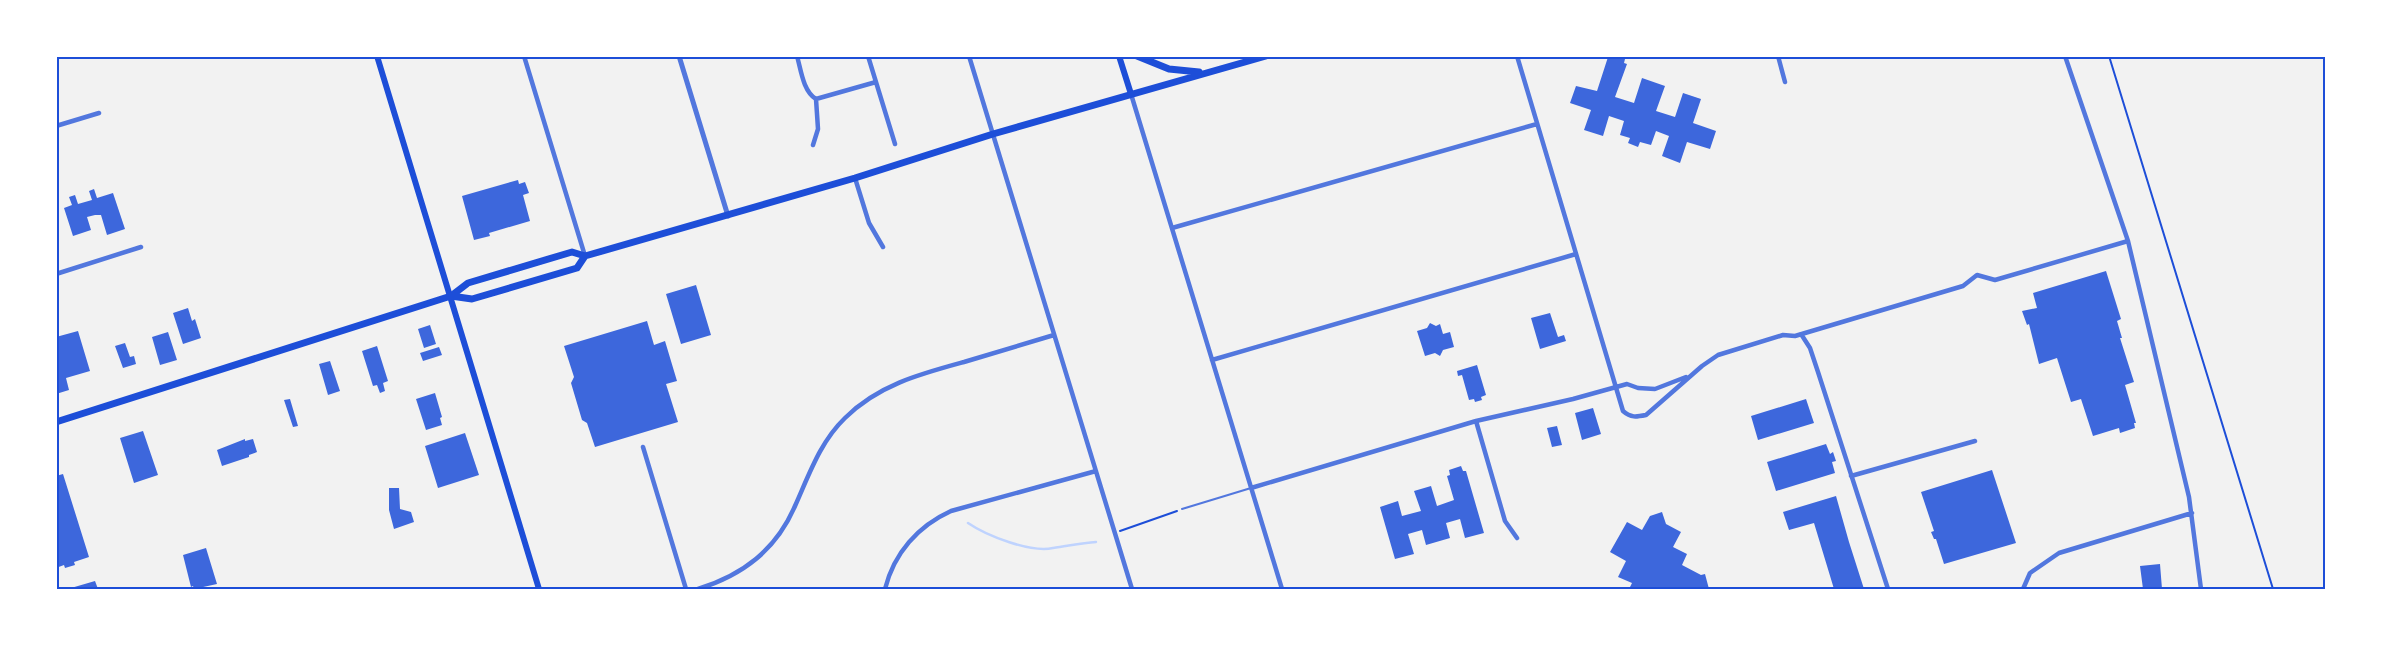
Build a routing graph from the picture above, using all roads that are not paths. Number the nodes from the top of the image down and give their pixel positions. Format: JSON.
{"nodes":[{"id":1,"x":378,"y":56,"type":"edge"},
{"id":2,"x":524,"y":56,"type":"edge"},
{"id":3,"x":686,"y":56,"type":"edge"},
{"id":4,"x":797,"y":56,"type":"edge"},
{"id":5,"x":868,"y":56,"type":"edge"},
{"id":6,"x":969,"y":56,"type":"edge"},
{"id":7,"x":1119,"y":56,"type":"edge"},
{"id":8,"x":1137,"y":56,"type":"edge"},
{"id":9,"x":1266,"y":56,"type":"edge"},
{"id":10,"x":1516,"y":56,"type":"edge"},
{"id":11,"x":1778,"y":56,"type":"edge"},
{"id":12,"x":2065,"y":56,"type":"edge"},
{"id":13,"x":679,"y":57,"type":"edge"},
{"id":14,"x":1207,"y":72,"type":"junction"},
{"id":15,"x":876,"y":82,"type":"junction"},
{"id":16,"x":1785,"y":82,"type":"dead end"},
{"id":17,"x":1131,"y":94,"type":"junction"},
{"id":18,"x":816,"y":99,"type":"junction"},
{"id":19,"x":99,"y":113,"type":"dead end"},
{"id":20,"x":1537,"y":124,"type":"junction"},
{"id":21,"x":56,"y":126,"type":"edge"},
{"id":22,"x":993,"y":134,"type":"junction"},
{"id":23,"x":895,"y":144,"type":"dead end"},
{"id":24,"x":813,"y":146,"type":"dead end"},
{"id":25,"x":855,"y":178,"type":"junction"},
{"id":26,"x":728,"y":216,"type":"junction"},
{"id":27,"x":1172,"y":228,"type":"junction"},
{"id":28,"x":2128,"y":241,"type":"junction"},
{"id":29,"x":141,"y":247,"type":"dead end"},
{"id":30,"x":883,"y":247,"type":"dead end"},
{"id":31,"x":1576,"y":254,"type":"junction"},
{"id":32,"x":585,"y":256,"type":"junction"},
{"id":33,"x":56,"y":274,"type":"edge"},
{"id":34,"x":451,"y":296,"type":"junction"},
{"id":35,"x":1801,"y":334,"type":"junction"},
{"id":36,"x":1054,"y":335,"type":"junction"},
{"id":37,"x":1212,"y":360,"type":"junction"},
{"id":38,"x":1691,"y":375,"type":"junction"},
{"id":39,"x":1616,"y":387,"type":"junction"},
{"id":40,"x":56,"y":422,"type":"edge"},
{"id":41,"x":1476,"y":422,"type":"junction"},
{"id":42,"x":1975,"y":441,"type":"dead end"},
{"id":43,"x":643,"y":447,"type":"dead end"},
{"id":44,"x":1096,"y":471,"type":"junction"},
{"id":45,"x":1851,"y":476,"type":"junction"},
{"id":46,"x":1251,"y":488,"type":"junction"},
{"id":47,"x":1182,"y":509,"type":"road end"},
{"id":48,"x":2192,"y":512,"type":"junction"},
{"id":49,"x":1517,"y":538,"type":"dead end"},
{"id":50,"x":540,"y":589,"type":"edge"},
{"id":51,"x":686,"y":589,"type":"edge"},
{"id":52,"x":698,"y":589,"type":"edge"},
{"id":53,"x":885,"y":589,"type":"edge"},
{"id":54,"x":1132,"y":589,"type":"edge"},
{"id":55,"x":1282,"y":589,"type":"edge"},
{"id":56,"x":1888,"y":589,"type":"edge"},
{"id":57,"x":2023,"y":589,"type":"edge"},
{"id":58,"x":2201,"y":589,"type":"edge"}],
"edges":[{"from":1,"to":34,"type":"main road"},
{"from":2,"to":32,"type":"street"},
{"from":3,"to":13,"type":"street"},
{"from":4,"to":18,"type":"street"},
{"from":5,"to":15,"type":"street"},
{"from":6,"to":22,"type":"street"},
{"from":7,"to":17,"type":"main road"},
{"from":8,"to":14,"type":"main road"},
{"from":9,"to":14,"type":"main road"},
{"from":10,"to":20,"type":"street"},
{"from":11,"to":16,"type":"street"},
{"from":12,"to":28,"type":"street"},
{"from":13,"to":26,"type":"street"},
{"from":14,"to":17,"type":"main road"},
{"from":15,"to":18,"type":"street"},
{"from":15,"to":23,"type":"street"},
{"from":17,"to":22,"type":"main road"},
{"from":17,"to":27,"type":"street"},
{"from":18,"to":24,"type":"street"},
{"from":19,"to":21,"type":"street"},
{"from":20,"to":27,"type":"street"},
{"from":20,"to":31,"type":"street"},
{"from":22,"to":25,"type":"main road"},
{"from":22,"to":36,"type":"street"},
{"from":25,"to":26,"type":"main road"},
{"from":25,"to":30,"type":"street"},
{"from":26,"to":32,"type":"main road"},
{"from":27,"to":37,"type":"street"},
{"from":28,"to":35,"type":"street"},
{"from":28,"to":48,"type":"street"},
{"from":29,"to":33,"type":"street"},
{"from":31,"to":37,"type":"street"},
{"from":31,"to":39,"type":"street"},
{"from":32,"to":34,"type":"main road"},
{"from":32,"to":34,"type":"main road"},
{"from":34,"to":40,"type":"main road"},
{"from":34,"to":50,"type":"main road"},
{"from":35,"to":38,"type":"street"},
{"from":35,"to":45,"type":"street"},
{"from":36,"to":44,"type":"street"},
{"from":36,"to":52,"type":"street"},
{"from":37,"to":46,"type":"street"},
{"from":38,"to":39,"type":"street"},
{"from":38,"to":39,"type":"street"},
{"from":39,"to":41,"type":"street"},
{"from":41,"to":46,"type":"street"},
{"from":41,"to":49,"type":"street"},
{"from":42,"to":45,"type":"street"},
{"from":43,"to":51,"type":"street"},
{"from":44,"to":53,"type":"street"},
{"from":44,"to":54,"type":"street"},
{"from":45,"to":56,"type":"street"},
{"from":46,"to":47,"type":"lane"},
{"from":46,"to":55,"type":"street"},
{"from":48,"to":57,"type":"street"},
{"from":48,"to":58,"type":"street"}]}
